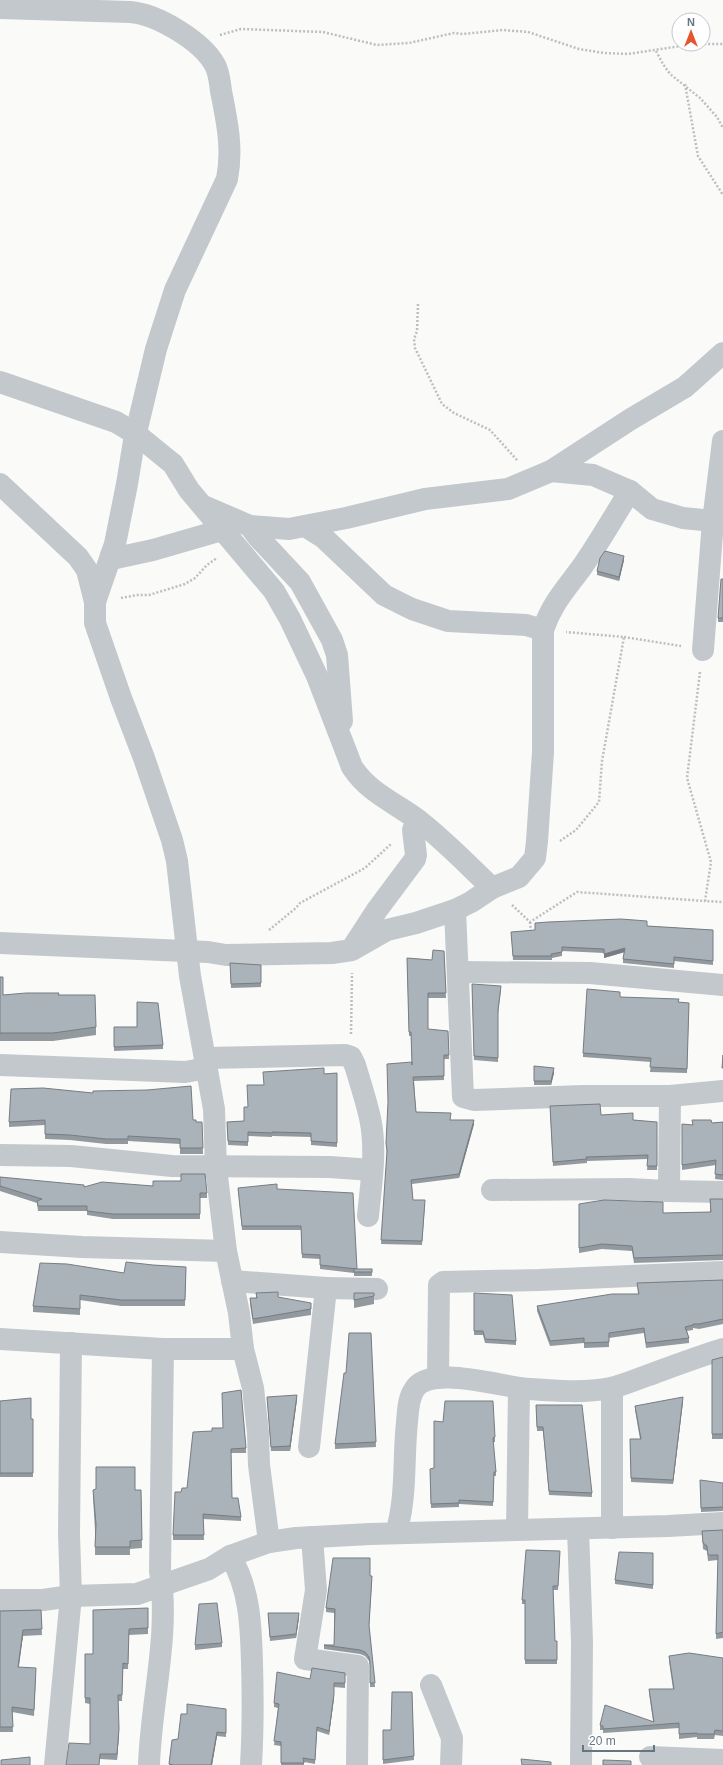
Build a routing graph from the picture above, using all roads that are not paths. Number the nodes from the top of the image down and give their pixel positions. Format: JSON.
{"nodes":[{"id":1,"x":0,"y":8,"type":"edge"},
{"id":2,"x":723,"y":353,"type":"edge"},
{"id":3,"x":0,"y":382,"type":"edge"},
{"id":4,"x":136,"y":434,"type":"junction"},
{"id":5,"x":723,"y":441,"type":"edge"},
{"id":6,"x":543,"y":475,"type":"junction"},
{"id":7,"x":0,"y":484,"type":"edge"},
{"id":8,"x":630,"y":491,"type":"junction"},
{"id":9,"x":203,"y":506,"type":"junction"},
{"id":10,"x":718,"y":521,"type":"edge"},
{"id":11,"x":250,"y":526,"type":"junction"},
{"id":12,"x":305,"y":526,"type":"junction"},
{"id":13,"x":222,"y":530,"type":"junction"},
{"id":14,"x":111,"y":555,"type":"junction"},
{"id":15,"x":95,"y":602,"type":"junction"},
{"id":16,"x":543,"y":630,"type":"junction"},
{"id":17,"x":703,"y":650,"type":"road end"},
{"id":18,"x":373,"y":790,"type":"junction"},
{"id":19,"x":416,"y":825,"type":"junction"},
{"id":20,"x":492,"y":888,"type":"junction"},
{"id":21,"x":455,"y":910,"type":"junction"},
{"id":22,"x":0,"y":943,"type":"edge"},
{"id":23,"x":352,"y":950,"type":"junction"},
{"id":24,"x":187,"y":951,"type":"junction"},
{"id":25,"x":459,"y":972,"type":"junction"},
{"id":26,"x":723,"y":985,"type":"edge"},
{"id":27,"x":206,"y":1063,"type":"junction"},
{"id":28,"x":0,"y":1065,"type":"edge"},
{"id":29,"x":723,"y":1091,"type":"edge"},
{"id":30,"x":670,"y":1096,"type":"junction"},
{"id":31,"x":0,"y":1155,"type":"edge"},
{"id":32,"x":216,"y":1168,"type":"junction"},
{"id":33,"x":372,"y":1170,"type":"junction"},
{"id":34,"x":492,"y":1190,"type":"dead end"},
{"id":35,"x":669,"y":1191,"type":"junction"},
{"id":36,"x":723,"y":1192,"type":"edge"},
{"id":37,"x":368,"y":1216,"type":"dead end"},
{"id":38,"x":0,"y":1242,"type":"edge"},
{"id":39,"x":226,"y":1251,"type":"junction"},
{"id":40,"x":723,"y":1272,"type":"edge"},
{"id":41,"x":232,"y":1281,"type":"junction"},
{"id":42,"x":326,"y":1288,"type":"junction"},
{"id":43,"x":377,"y":1290,"type":"dead end"},
{"id":44,"x":0,"y":1339,"type":"edge"},
{"id":45,"x":71,"y":1343,"type":"junction"},
{"id":46,"x":243,"y":1348,"type":"junction"},
{"id":47,"x":163,"y":1349,"type":"junction"},
{"id":48,"x":723,"y":1349,"type":"edge"},
{"id":49,"x":438,"y":1377,"type":"junction"},
{"id":50,"x":519,"y":1388,"type":"junction"},
{"id":51,"x":612,"y":1388,"type":"junction"},
{"id":52,"x":308,"y":1447,"type":"dead end"},
{"id":53,"x":723,"y":1523,"type":"edge"},
{"id":54,"x":612,"y":1528,"type":"junction"},
{"id":55,"x":578,"y":1529,"type":"junction"},
{"id":56,"x":517,"y":1530,"type":"junction"},
{"id":57,"x":396,"y":1533,"type":"junction"},
{"id":58,"x":312,"y":1537,"type":"junction"},
{"id":59,"x":269,"y":1542,"type":"junction"},
{"id":60,"x":230,"y":1556,"type":"junction"},
{"id":61,"x":162,"y":1585,"type":"junction"},
{"id":62,"x":71,"y":1596,"type":"junction"},
{"id":63,"x":0,"y":1600,"type":"edge"},
{"id":64,"x":431,"y":1685,"type":"dead end"},
{"id":65,"x":650,"y":1757,"type":"dead end"},
{"id":66,"x":723,"y":1760,"type":"edge"},
{"id":67,"x":55,"y":1765,"type":"edge"},
{"id":68,"x":149,"y":1765,"type":"edge"},
{"id":69,"x":251,"y":1765,"type":"edge"},
{"id":70,"x":357,"y":1765,"type":"edge"},
{"id":71,"x":451,"y":1765,"type":"edge"},
{"id":72,"x":581,"y":1765,"type":"edge"}],
"edges":[{"from":1,"to":4,"type":"street"},
{"from":2,"to":6,"type":"street"},
{"from":3,"to":4,"type":"street"},
{"from":4,"to":9,"type":"street"},
{"from":4,"to":14,"type":"street"},
{"from":5,"to":10,"type":"street"},
{"from":6,"to":8,"type":"street"},
{"from":6,"to":12,"type":"street"},
{"from":7,"to":15,"type":"street"},
{"from":8,"to":10,"type":"street"},
{"from":8,"to":16,"type":"street"},
{"from":9,"to":11,"type":"street"},
{"from":9,"to":13,"type":"street"},
{"from":10,"to":17,"type":"street"},
{"from":11,"to":12,"type":"street"},
{"from":11,"to":18,"type":"street"},
{"from":12,"to":16,"type":"street"},
{"from":13,"to":14,"type":"street"},
{"from":13,"to":18,"type":"street"},
{"from":14,"to":15,"type":"street"},
{"from":15,"to":24,"type":"street"},
{"from":16,"to":20,"type":"street"},
{"from":18,"to":19,"type":"street"},
{"from":19,"to":20,"type":"street"},
{"from":19,"to":23,"type":"street"},
{"from":20,"to":21,"type":"street"},
{"from":21,"to":23,"type":"street"},
{"from":21,"to":25,"type":"street"},
{"from":22,"to":24,"type":"street"},
{"from":23,"to":24,"type":"street"},
{"from":24,"to":27,"type":"street"},
{"from":25,"to":26,"type":"street"},
{"from":25,"to":30,"type":"street"},
{"from":27,"to":28,"type":"street"},
{"from":27,"to":32,"type":"street"},
{"from":27,"to":33,"type":"street"},
{"from":29,"to":30,"type":"street"},
{"from":30,"to":35,"type":"street"},
{"from":31,"to":32,"type":"street"},
{"from":32,"to":33,"type":"street"},
{"from":32,"to":39,"type":"street"},
{"from":33,"to":37,"type":"street"},
{"from":34,"to":35,"type":"street"},
{"from":35,"to":36,"type":"street"},
{"from":38,"to":39,"type":"street"},
{"from":39,"to":41,"type":"street"},
{"from":40,"to":49,"type":"street"},
{"from":41,"to":42,"type":"street"},
{"from":41,"to":46,"type":"street"},
{"from":42,"to":43,"type":"street"},
{"from":42,"to":52,"type":"street"},
{"from":44,"to":45,"type":"street"},
{"from":45,"to":47,"type":"street"},
{"from":45,"to":62,"type":"street"},
{"from":46,"to":47,"type":"street"},
{"from":46,"to":59,"type":"street"},
{"from":47,"to":61,"type":"street"},
{"from":48,"to":51,"type":"street"},
{"from":49,"to":50,"type":"street"},
{"from":49,"to":57,"type":"street"},
{"from":50,"to":51,"type":"street"},
{"from":50,"to":56,"type":"street"},
{"from":51,"to":54,"type":"street"},
{"from":53,"to":54,"type":"street"},
{"from":54,"to":55,"type":"street"},
{"from":55,"to":56,"type":"street"},
{"from":55,"to":72,"type":"street"},
{"from":56,"to":57,"type":"street"},
{"from":57,"to":58,"type":"street"},
{"from":58,"to":59,"type":"street"},
{"from":58,"to":70,"type":"street"},
{"from":59,"to":60,"type":"street"},
{"from":60,"to":61,"type":"street"},
{"from":60,"to":69,"type":"street"},
{"from":61,"to":62,"type":"street"},
{"from":61,"to":68,"type":"street"},
{"from":62,"to":63,"type":"street"},
{"from":62,"to":67,"type":"street"},
{"from":64,"to":71,"type":"street"},
{"from":65,"to":66,"type":"street"}]}
